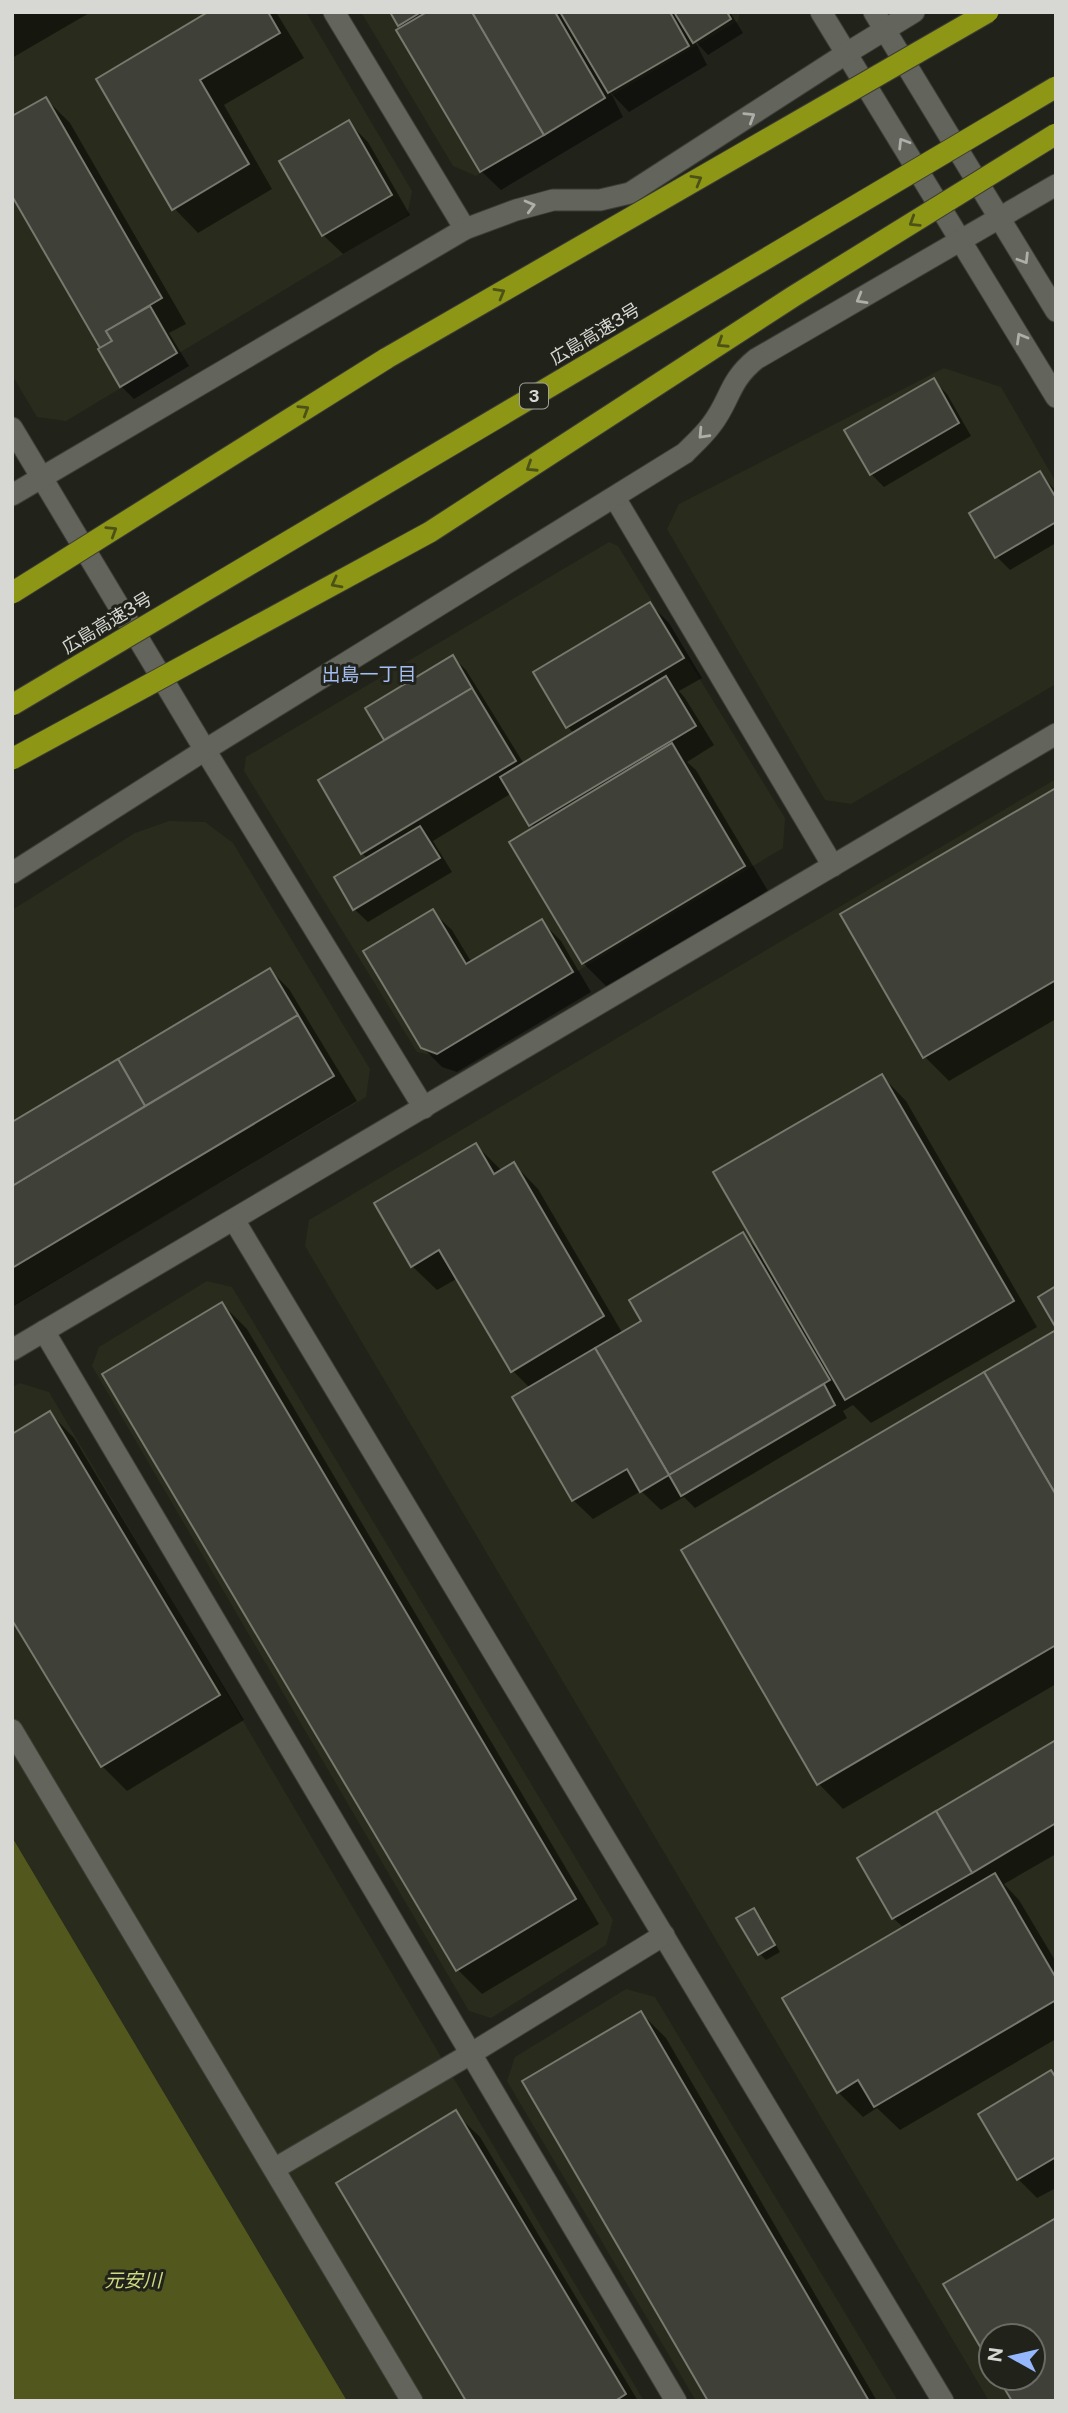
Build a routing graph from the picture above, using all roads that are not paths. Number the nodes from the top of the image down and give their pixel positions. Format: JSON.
{"nodes":[{"id":1,"x":334,"y":12,"type":"edge"},
{"id":2,"x":821,"y":12,"type":"edge"},
{"id":3,"x":914,"y":12,"type":"edge"},
{"id":4,"x":988,"y":12,"type":"edge"},
{"id":5,"x":879,"y":21,"type":"edge"},
{"id":6,"x":847,"y":52,"type":"junction"},
{"id":7,"x":1056,"y":87,"type":"edge"},
{"id":8,"x":1056,"y":135,"type":"edge"},
{"id":9,"x":1056,"y":185,"type":"edge"},
{"id":10,"x":1000,"y":218,"type":"junction"},
{"id":11,"x":465,"y":229,"type":"junction"},
{"id":12,"x":963,"y":241,"type":"junction"},
{"id":13,"x":1056,"y":311,"type":"edge"},
{"id":14,"x":1056,"y":397,"type":"edge"},
{"id":15,"x":12,"y":428,"type":"edge"},
{"id":16,"x":41,"y":476,"type":"junction"},
{"id":17,"x":12,"y":495,"type":"edge"},
{"id":18,"x":615,"y":498,"type":"junction"},
{"id":19,"x":12,"y":593,"type":"edge"},
{"id":20,"x":12,"y":705,"type":"edge"},
{"id":21,"x":1056,"y":734,"type":"edge"},
{"id":22,"x":205,"y":750,"type":"junction"},
{"id":23,"x":12,"y":759,"type":"edge"},
{"id":24,"x":833,"y":866,"type":"junction"},
{"id":25,"x":12,"y":873,"type":"edge"},
{"id":26,"x":424,"y":1108,"type":"junction"},
{"id":27,"x":234,"y":1220,"type":"junction"},
{"id":28,"x":44,"y":1331,"type":"junction"},
{"id":29,"x":12,"y":1350,"type":"edge"},
{"id":30,"x":12,"y":1730,"type":"edge"},
{"id":31,"x":664,"y":1936,"type":"junction"},
{"id":32,"x":472,"y":2053,"type":"junction"},
{"id":33,"x":274,"y":2169,"type":"junction"},
{"id":34,"x":412,"y":2401,"type":"edge"},
{"id":35,"x":676,"y":2401,"type":"edge"},
{"id":36,"x":943,"y":2401,"type":"edge"}],
"edges":[{"from":1,"to":11,"type":"street"},
{"from":2,"to":6,"type":"street"},
{"from":3,"to":5,"type":"street"},
{"from":19,"to":4,"type":"highway","one_way":true,"bridge":true},
{"from":5,"to":6,"type":"street"},
{"from":5,"to":10,"type":"street"},
{"from":11,"to":6,"type":"street","one_way":true},
{"from":12,"to":6,"type":"street","one_way":true},
{"from":7,"to":20,"type":"highway","name":"広島高速3号","number":"3","bridge":true},
{"from":8,"to":23,"type":"highway","one_way":true,"bridge":true},
{"from":9,"to":10,"type":"street"},
{"from":10,"to":12,"type":"street"},
{"from":10,"to":13,"type":"street","one_way":true},
{"from":11,"to":16,"type":"street"},
{"from":14,"to":12,"type":"street","one_way":true},
{"from":12,"to":18,"type":"street","one_way":true},
{"from":15,"to":16,"type":"street"},
{"from":16,"to":17,"type":"street"},
{"from":16,"to":22,"type":"street"},
{"from":18,"to":22,"type":"street"},
{"from":18,"to":24,"type":"street"},
{"from":21,"to":24,"type":"street"},
{"from":22,"to":25,"type":"street"},
{"from":22,"to":26,"type":"street"},
{"from":24,"to":26,"type":"street"},
{"from":26,"to":27,"type":"street"},
{"from":27,"to":28,"type":"street"},
{"from":27,"to":31,"type":"street"},
{"from":28,"to":29,"type":"street"},
{"from":28,"to":32,"type":"street"},
{"from":30,"to":33,"type":"street"},
{"from":31,"to":32,"type":"street"},
{"from":31,"to":36,"type":"street"},
{"from":32,"to":33,"type":"street"},
{"from":32,"to":35,"type":"street"},
{"from":33,"to":34,"type":"street"}]}
